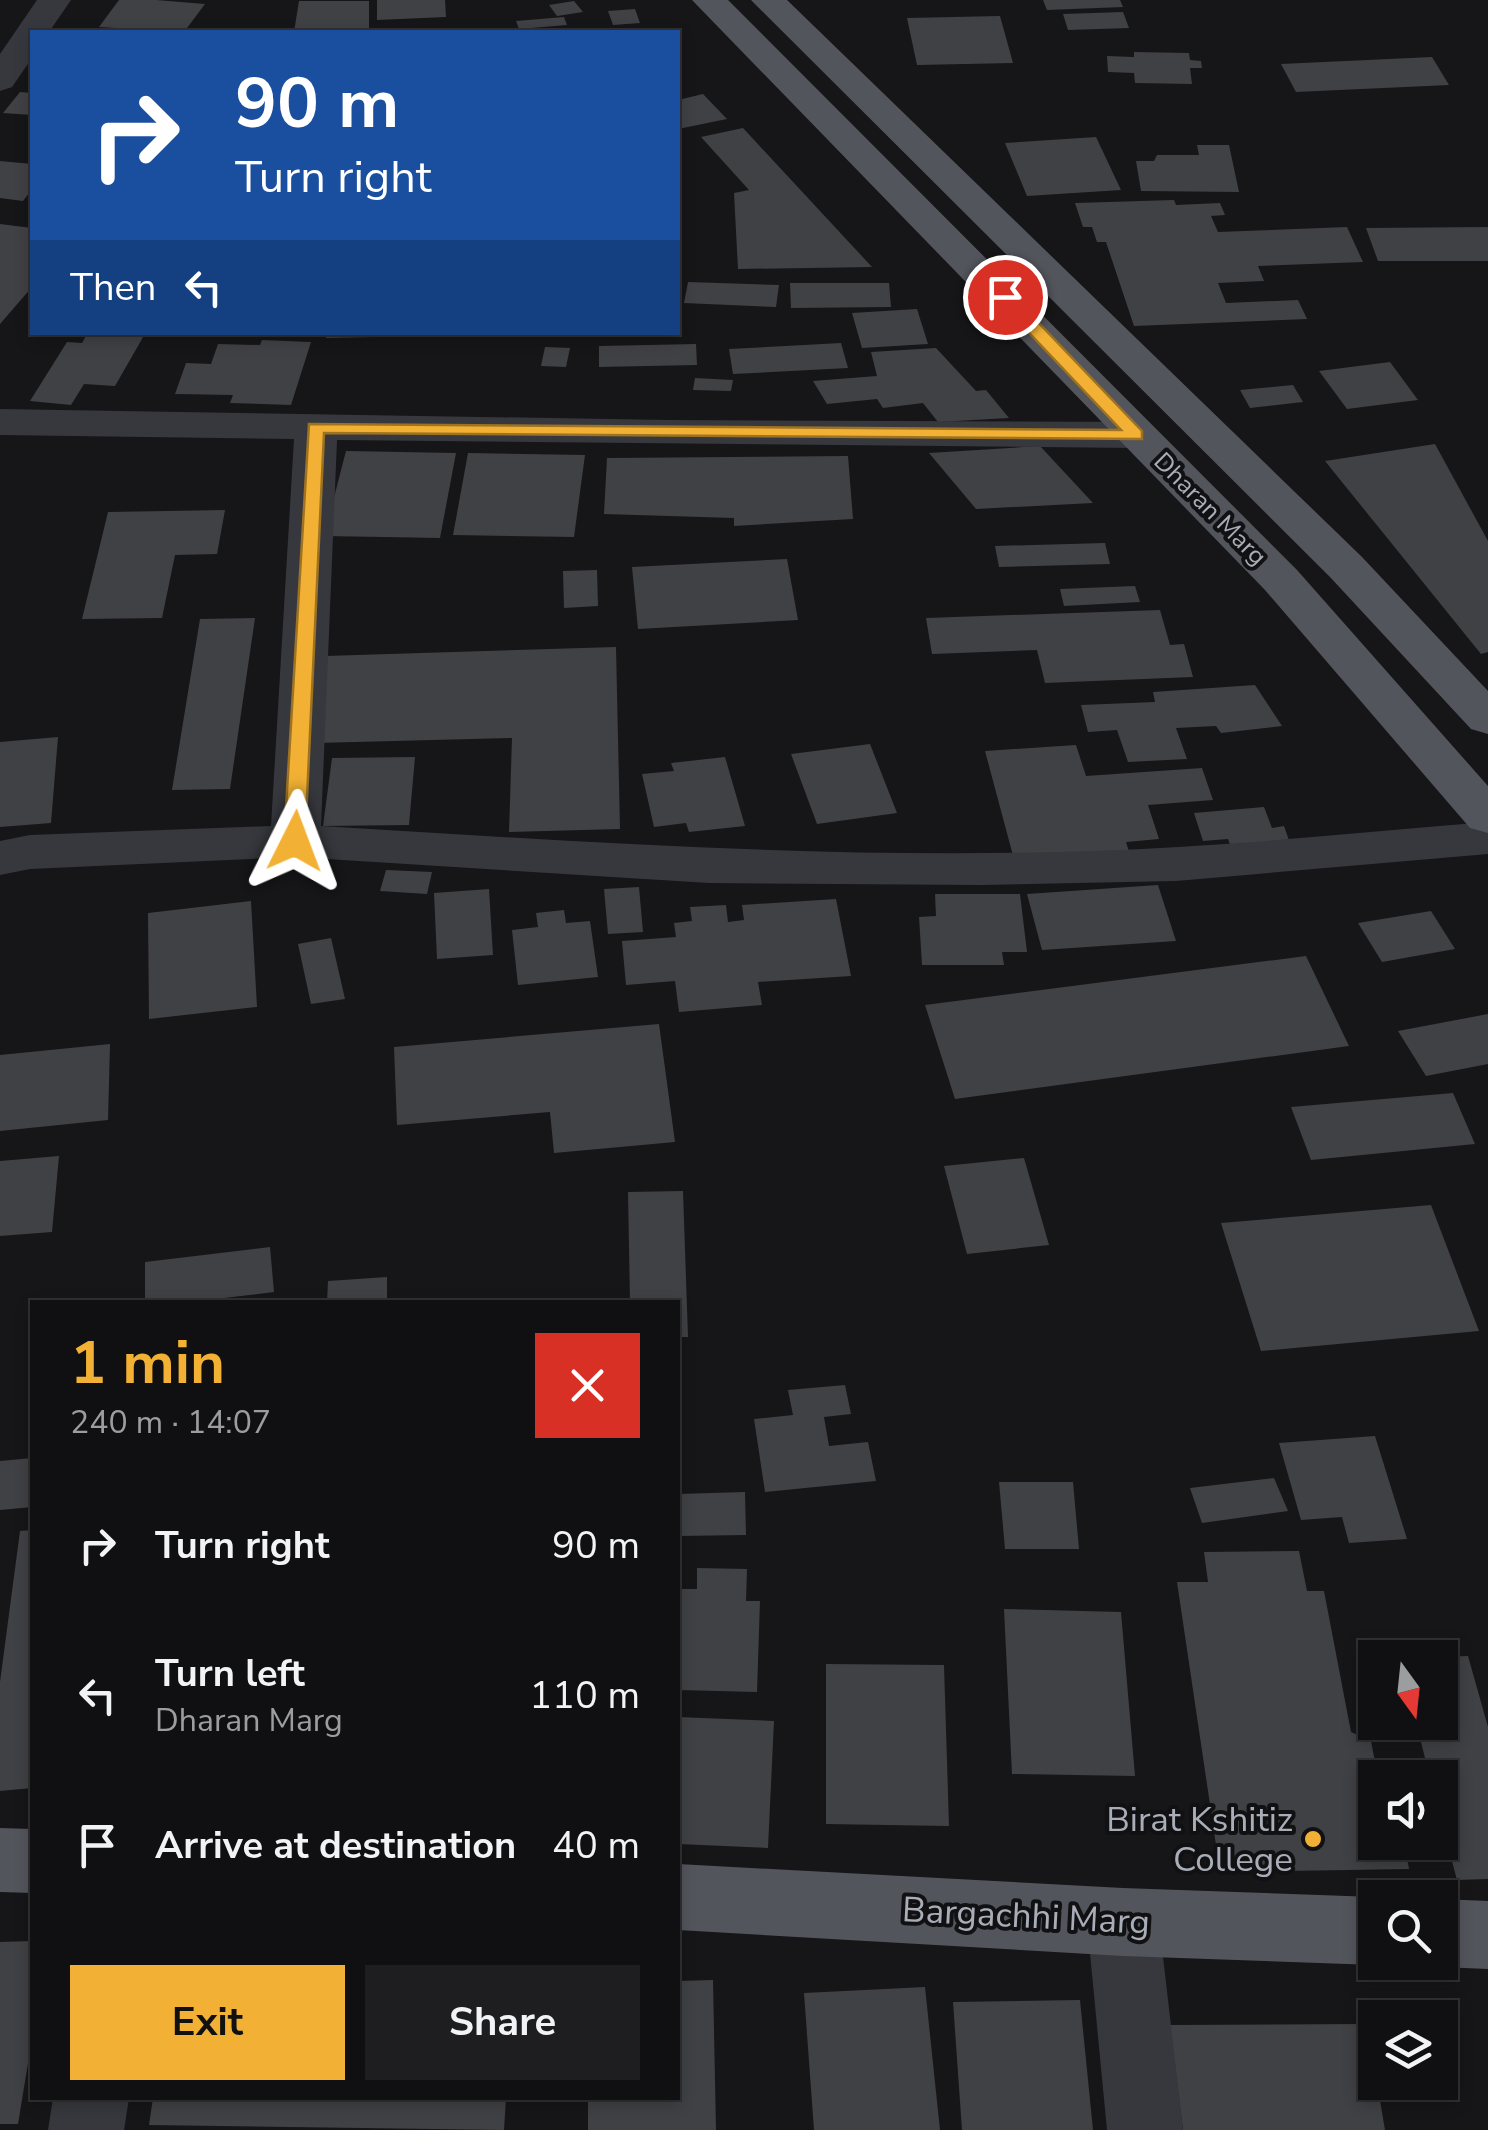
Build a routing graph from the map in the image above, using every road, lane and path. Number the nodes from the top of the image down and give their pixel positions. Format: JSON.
{"nodes":[{"id":1,"x":54,"y":0,"type":"edge"},
{"id":2,"x":709,"y":0,"type":"edge"},
{"id":3,"x":768,"y":0,"type":"edge"},
{"id":4,"x":34,"y":30,"type":"edge"},
{"id":5,"x":30,"y":36,"type":"edge"},
{"id":6,"x":0,"y":80,"type":"edge"},
{"id":7,"x":0,"y":422,"type":"edge"},
{"id":8,"x":316,"y":428,"type":"junction"},
{"id":9,"x":1136,"y":435,"type":"junction"},
{"id":10,"x":1488,"y":719,"type":"edge"},
{"id":11,"x":1488,"y":817,"type":"edge"},
{"id":12,"x":1488,"y":838,"type":"edge"},
{"id":13,"x":295,"y":841,"type":"junction"},
{"id":14,"x":0,"y":858,"type":"edge"},
{"id":15,"x":0,"y":1860,"type":"edge"},
{"id":16,"x":30,"y":1861,"type":"edge"},
{"id":17,"x":680,"y":1897,"type":"edge"},
{"id":18,"x":1123,"y":1922,"type":"junction"},
{"id":19,"x":1358,"y":1930,"type":"edge"},
{"id":20,"x":1458,"y":1934,"type":"edge"},
{"id":21,"x":1488,"y":1935,"type":"edge"},
{"id":22,"x":90,"y":2100,"type":"edge"},
{"id":23,"x":86,"y":2130,"type":"edge"},
{"id":24,"x":1145,"y":2130,"type":"edge"}],
"edges":[{"from":1,"to":4,"type":"street"},
{"from":2,"to":9,"type":"main road","name":"Dharan Marg"},
{"from":3,"to":10,"type":"main road","name":"Dharan Marg"},
{"from":5,"to":6,"type":"street"},
{"from":7,"to":8,"type":"street"},
{"from":8,"to":9,"type":"street"},
{"from":8,"to":13,"type":"street"},
{"from":9,"to":11,"type":"main road","name":"Dharan Marg"},
{"from":12,"to":13,"type":"street"},
{"from":13,"to":14,"type":"street"},
{"from":15,"to":16,"type":"main road"},
{"from":17,"to":18,"type":"main road","name":"Bargachhi Marg"},
{"from":18,"to":19,"type":"main road","name":"Bargachhi Marg"},
{"from":18,"to":24,"type":"street"},
{"from":20,"to":21,"type":"main road"},
{"from":22,"to":23,"type":"street"}]}
